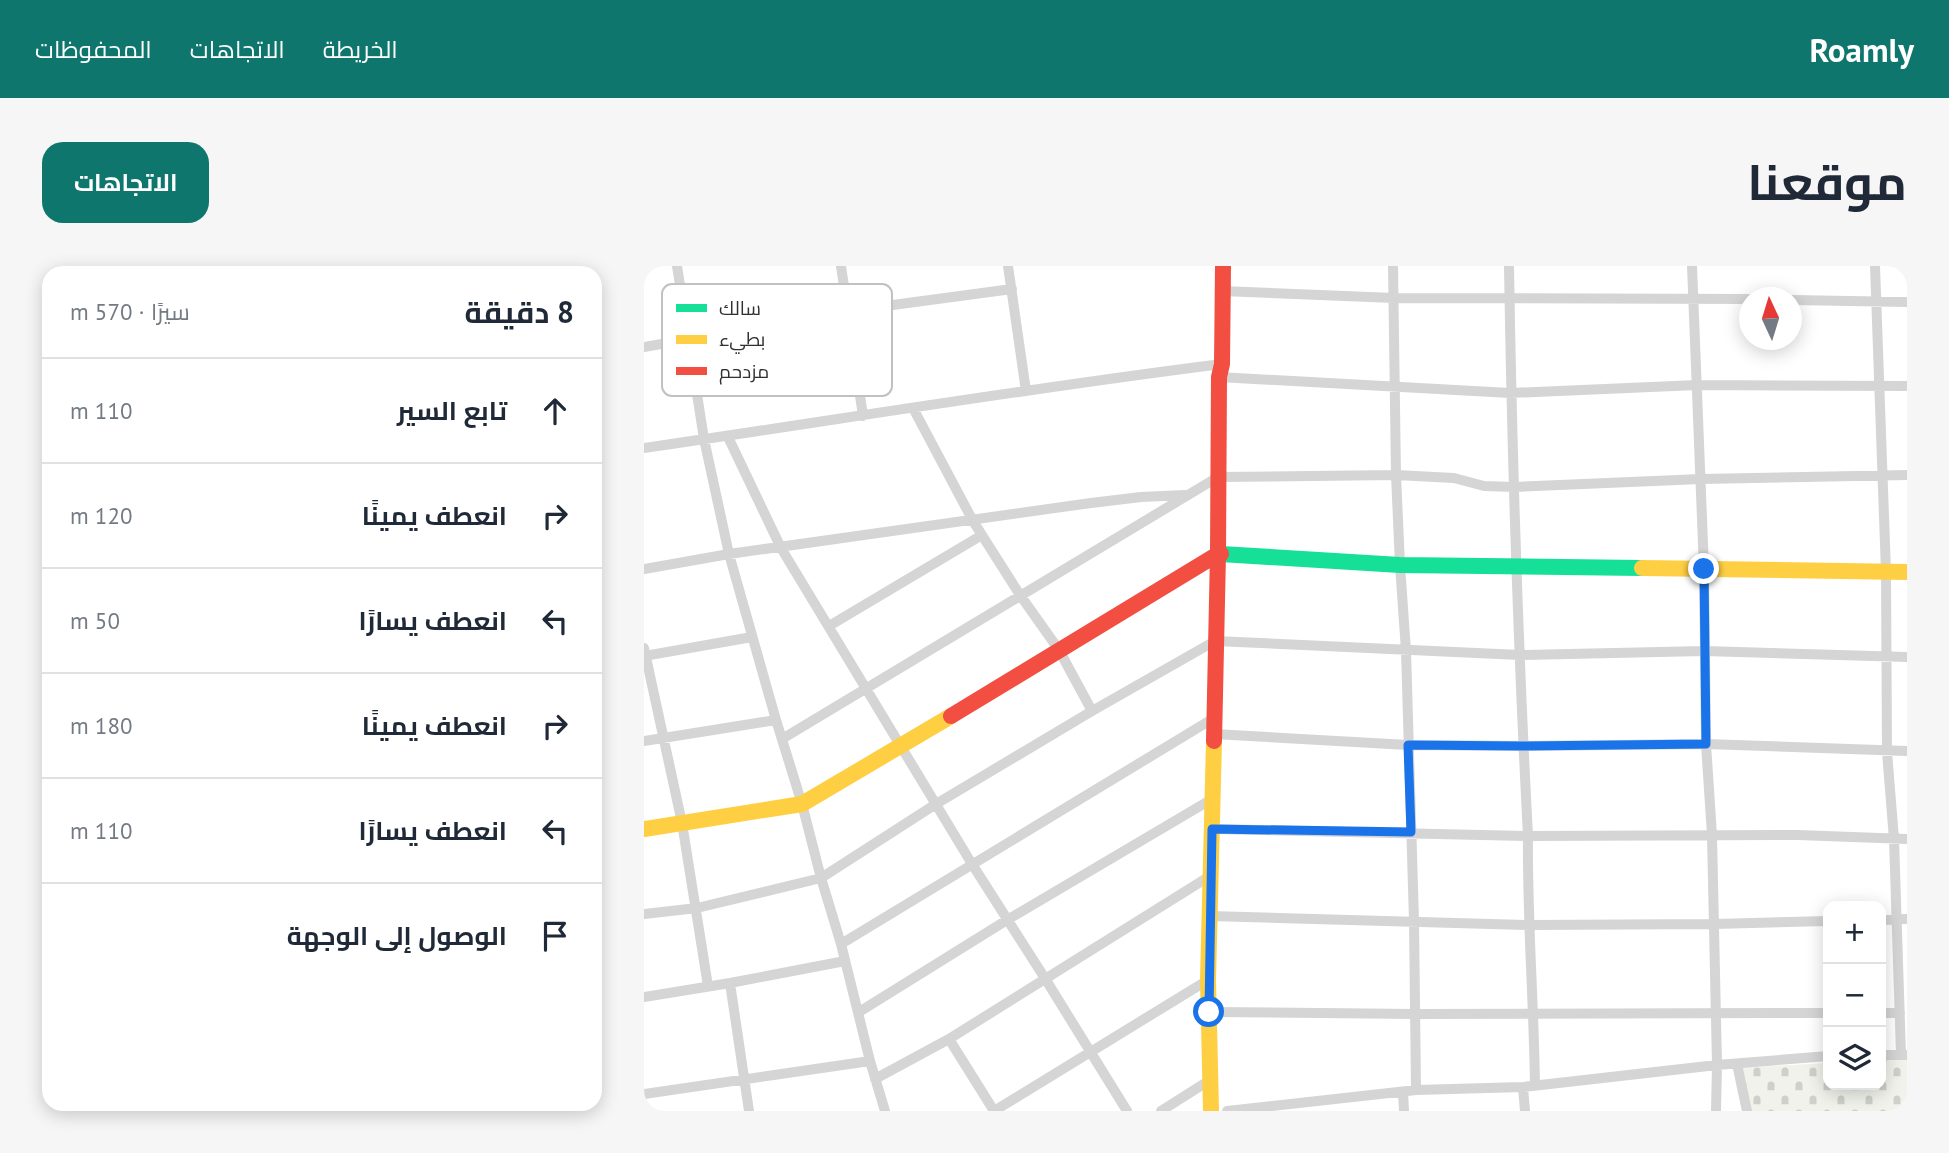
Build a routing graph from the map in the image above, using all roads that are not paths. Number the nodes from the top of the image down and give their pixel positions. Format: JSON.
{"nodes":[{"id":1,"x":677,"y":266,"type":"edge"},
{"id":2,"x":841,"y":266,"type":"edge"},
{"id":3,"x":1008,"y":266,"type":"edge"},
{"id":4,"x":1223,"y":266,"type":"edge"},
{"id":5,"x":1393,"y":266,"type":"edge"},
{"id":6,"x":1509,"y":266,"type":"edge"},
{"id":7,"x":1692,"y":266,"type":"edge"},
{"id":8,"x":1875,"y":266,"type":"edge"},
{"id":9,"x":680,"y":284,"type":"edge"},
{"id":10,"x":844,"y":284,"type":"edge"},
{"id":11,"x":1012,"y":289,"type":"junction"},
{"id":12,"x":1222,"y":291,"type":"junction"},
{"id":13,"x":1394,"y":298,"type":"junction"},
{"id":14,"x":1509,"y":298,"type":"junction"},
{"id":15,"x":1693,"y":298,"type":"junction"},
{"id":16,"x":1739,"y":299,"type":"edge"},
{"id":17,"x":1802,"y":300,"type":"edge"},
{"id":18,"x":1876,"y":301,"type":"junction"},
{"id":19,"x":1907,"y":302,"type":"edge"},
{"id":20,"x":892,"y":305,"type":"edge"},
{"id":21,"x":662,"y":344,"type":"edge"},
{"id":22,"x":644,"y":347,"type":"edge"},
{"id":23,"x":1220,"y":370,"type":"junction"},
{"id":24,"x":1697,"y":384,"type":"junction"},
{"id":25,"x":1395,"y":386,"type":"junction"},
{"id":26,"x":1879,"y":386,"type":"junction"},
{"id":27,"x":1907,"y":386,"type":"edge"},
{"id":28,"x":1026,"y":391,"type":"junction"},
{"id":29,"x":1510,"y":393,"type":"junction"},
{"id":30,"x":697,"y":396,"type":"edge"},
{"id":31,"x":860,"y":396,"type":"edge"},
{"id":32,"x":913,"y":408,"type":"junction"},
{"id":33,"x":863,"y":416,"type":"junction"},
{"id":34,"x":728,"y":437,"type":"junction"},
{"id":35,"x":704,"y":439,"type":"junction"},
{"id":36,"x":644,"y":447,"type":"edge"},
{"id":37,"x":1396,"y":475,"type":"junction"},
{"id":38,"x":1883,"y":475,"type":"junction"},
{"id":39,"x":1907,"y":475,"type":"edge"},
{"id":40,"x":1219,"y":477,"type":"junction"},
{"id":41,"x":1701,"y":479,"type":"junction"},
{"id":42,"x":1515,"y":486,"type":"junction"},
{"id":43,"x":1189,"y":495,"type":"junction"},
{"id":44,"x":973,"y":521,"type":"junction"},
{"id":45,"x":982,"y":535,"type":"junction"},
{"id":46,"x":781,"y":548,"type":"junction"},
{"id":47,"x":729,"y":554,"type":"junction"},
{"id":48,"x":1218,"y":554,"type":"junction"},
{"id":49,"x":1400,"y":565,"type":"junction"},
{"id":50,"x":1516,"y":566,"type":"junction"},
{"id":51,"x":644,"y":569,"type":"edge"},
{"id":52,"x":1704,"y":569,"type":"junction"},
{"id":53,"x":1886,"y":572,"type":"junction"},
{"id":54,"x":1907,"y":572,"type":"edge"},
{"id":55,"x":1020,"y":595,"type":"junction"},
{"id":56,"x":830,"y":626,"type":"junction"},
{"id":57,"x":752,"y":637,"type":"junction"},
{"id":58,"x":1215,"y":641,"type":"junction"},
{"id":59,"x":1059,"y":650,"type":"junction"},
{"id":60,"x":1406,"y":651,"type":"junction"},
{"id":61,"x":1704,"y":651,"type":"junction"},
{"id":62,"x":645,"y":653,"type":"edge"},
{"id":63,"x":1520,"y":655,"type":"junction"},
{"id":64,"x":1888,"y":656,"type":"junction"},
{"id":65,"x":1907,"y":657,"type":"edge"},
{"id":66,"x":866,"y":688,"type":"junction"},
{"id":67,"x":1092,"y":711,"type":"junction"},
{"id":68,"x":776,"y":720,"type":"junction"},
{"id":69,"x":1214,"y":726,"type":"junction"},
{"id":70,"x":663,"y":738,"type":"junction"},
{"id":71,"x":782,"y":739,"type":"junction"},
{"id":72,"x":644,"y":741,"type":"edge"},
{"id":73,"x":1706,"y":744,"type":"junction"},
{"id":74,"x":1408,"y":745,"type":"junction"},
{"id":75,"x":902,"y":746,"type":"junction"},
{"id":76,"x":1523,"y":746,"type":"junction"},
{"id":77,"x":1907,"y":751,"type":"edge"},
{"id":78,"x":1887,"y":752,"type":"junction"},
{"id":79,"x":1212,"y":799,"type":"junction"},
{"id":80,"x":802,"y":804,"type":"junction"},
{"id":81,"x":936,"y":804,"type":"junction"},
{"id":82,"x":682,"y":823,"type":"junction"},
{"id":83,"x":644,"y":829,"type":"edge"},
{"id":84,"x":1212,"y":829,"type":"junction"},
{"id":85,"x":1411,"y":832,"type":"junction"},
{"id":86,"x":1712,"y":835,"type":"junction"},
{"id":87,"x":1528,"y":836,"type":"junction"},
{"id":88,"x":1894,"y":839,"type":"junction"},
{"id":89,"x":1907,"y":839,"type":"edge"},
{"id":90,"x":972,"y":864,"type":"junction"},
{"id":91,"x":1210,"y":876,"type":"junction"},
{"id":92,"x":821,"y":878,"type":"junction"},
{"id":93,"x":697,"y":908,"type":"junction"},
{"id":94,"x":644,"y":914,"type":"edge"},
{"id":95,"x":1210,"y":916,"type":"junction"},
{"id":96,"x":1901,"y":919,"type":"edge"},
{"id":97,"x":1007,"y":920,"type":"junction"},
{"id":98,"x":1414,"y":921,"type":"junction"},
{"id":99,"x":1823,"y":921,"type":"edge"},
{"id":100,"x":1714,"y":924,"type":"junction"},
{"id":101,"x":1530,"y":925,"type":"junction"},
{"id":102,"x":841,"y":944,"type":"junction"},
{"id":103,"x":845,"y":961,"type":"junction"},
{"id":104,"x":1902,"y":971,"type":"edge"},
{"id":105,"x":1046,"y":980,"type":"junction"},
{"id":106,"x":1208,"y":980,"type":"junction"},
{"id":107,"x":730,"y":983,"type":"junction"},
{"id":108,"x":708,"y":986,"type":"junction"},
{"id":109,"x":644,"y":997,"type":"edge"},
{"id":110,"x":859,"y":1012,"type":"junction"},
{"id":111,"x":1209,"y":1012,"type":"junction"},
{"id":112,"x":1716,"y":1013,"type":"junction"},
{"id":113,"x":1823,"y":1013,"type":"edge"},
{"id":114,"x":1886,"y":1013,"type":"edge"},
{"id":115,"x":1900,"y":1013,"type":"junction"},
{"id":116,"x":1416,"y":1014,"type":"junction"},
{"id":117,"x":1534,"y":1014,"type":"junction"},
{"id":118,"x":949,"y":1039,"type":"junction"},
{"id":119,"x":1091,"y":1052,"type":"junction"},
{"id":120,"x":1904,"y":1054,"type":"edge"},
{"id":121,"x":1886,"y":1055,"type":"edge"},
{"id":122,"x":1823,"y":1056,"type":"edge"},
{"id":123,"x":870,"y":1061,"type":"junction"},
{"id":124,"x":1737,"y":1064,"type":"junction"},
{"id":125,"x":1717,"y":1065,"type":"junction"},
{"id":126,"x":875,"y":1079,"type":"junction"},
{"id":127,"x":744,"y":1080,"type":"junction"},
{"id":128,"x":1210,"y":1080,"type":"junction"},
{"id":129,"x":1535,"y":1086,"type":"junction"},
{"id":130,"x":1523,"y":1087,"type":"junction"},
{"id":131,"x":1416,"y":1090,"type":"junction"},
{"id":132,"x":1403,"y":1092,"type":"junction"},
{"id":133,"x":644,"y":1094,"type":"edge"},
{"id":134,"x":749,"y":1111,"type":"edge"},
{"id":135,"x":885,"y":1111,"type":"edge"},
{"id":136,"x":1127,"y":1111,"type":"edge"},
{"id":137,"x":1161,"y":1111,"type":"edge"},
{"id":138,"x":1211,"y":1111,"type":"edge"},
{"id":139,"x":1227,"y":1111,"type":"edge"},
{"id":140,"x":1404,"y":1111,"type":"edge"},
{"id":141,"x":1525,"y":1111,"type":"edge"},
{"id":142,"x":1716,"y":1111,"type":"edge"},
{"id":143,"x":1747,"y":1111,"type":"edge"}],
"edges":[{"from":1,"to":9,"type":"street"},
{"from":2,"to":10,"type":"street"},
{"from":3,"to":11,"type":"street"},
{"from":4,"to":12,"type":"street"},
{"from":5,"to":13,"type":"street"},
{"from":6,"to":14,"type":"street"},
{"from":7,"to":15,"type":"street"},
{"from":8,"to":18,"type":"street"},
{"from":11,"to":20,"type":"street"},
{"from":11,"to":28,"type":"street"},
{"from":12,"to":13,"type":"street"},
{"from":12,"to":23,"type":"street"},
{"from":13,"to":14,"type":"street"},
{"from":13,"to":25,"type":"street"},
{"from":14,"to":15,"type":"street"},
{"from":14,"to":29,"type":"street"},
{"from":15,"to":16,"type":"street"},
{"from":15,"to":24,"type":"street"},
{"from":17,"to":18,"type":"street"},
{"from":18,"to":19,"type":"street"},
{"from":18,"to":26,"type":"street"},
{"from":21,"to":22,"type":"street"},
{"from":23,"to":25,"type":"street"},
{"from":23,"to":28,"type":"street"},
{"from":23,"to":40,"type":"street"},
{"from":24,"to":26,"type":"street"},
{"from":24,"to":29,"type":"street"},
{"from":24,"to":41,"type":"street"},
{"from":25,"to":29,"type":"street"},
{"from":25,"to":37,"type":"street"},
{"from":26,"to":27,"type":"street"},
{"from":26,"to":38,"type":"street"},
{"from":28,"to":32,"type":"street"},
{"from":29,"to":42,"type":"street"},
{"from":30,"to":35,"type":"street"},
{"from":31,"to":33,"type":"street"},
{"from":32,"to":33,"type":"street"},
{"from":32,"to":44,"type":"street"},
{"from":33,"to":34,"type":"street"},
{"from":34,"to":35,"type":"street"},
{"from":34,"to":46,"type":"street"},
{"from":35,"to":36,"type":"street"},
{"from":35,"to":47,"type":"street"},
{"from":37,"to":40,"type":"street"},
{"from":37,"to":42,"type":"street"},
{"from":37,"to":49,"type":"street"},
{"from":38,"to":39,"type":"street"},
{"from":38,"to":41,"type":"street"},
{"from":38,"to":53,"type":"street"},
{"from":40,"to":43,"type":"street"},
{"from":40,"to":48,"type":"street"},
{"from":41,"to":42,"type":"street"},
{"from":41,"to":52,"type":"street"},
{"from":42,"to":50,"type":"street"},
{"from":43,"to":44,"type":"street"},
{"from":43,"to":55,"type":"street"},
{"from":44,"to":45,"type":"street"},
{"from":44,"to":46,"type":"street"},
{"from":45,"to":55,"type":"street"},
{"from":45,"to":56,"type":"street"},
{"from":46,"to":47,"type":"street"},
{"from":46,"to":56,"type":"street"},
{"from":47,"to":51,"type":"street"},
{"from":47,"to":57,"type":"street"},
{"from":48,"to":49,"type":"street"},
{"from":48,"to":58,"type":"street"},
{"from":48,"to":59,"type":"street"},
{"from":49,"to":50,"type":"street"},
{"from":49,"to":60,"type":"street"},
{"from":50,"to":52,"type":"street"},
{"from":50,"to":63,"type":"street"},
{"from":52,"to":53,"type":"street"},
{"from":52,"to":61,"type":"street"},
{"from":53,"to":54,"type":"street"},
{"from":53,"to":64,"type":"street"},
{"from":55,"to":59,"type":"street"},
{"from":55,"to":66,"type":"street"},
{"from":56,"to":66,"type":"street"},
{"from":57,"to":62,"type":"street"},
{"from":57,"to":68,"type":"street"},
{"from":58,"to":60,"type":"street"},
{"from":58,"to":67,"type":"street"},
{"from":58,"to":69,"type":"street"},
{"from":59,"to":67,"type":"street"},
{"from":59,"to":75,"type":"street"},
{"from":60,"to":63,"type":"street"},
{"from":60,"to":74,"type":"street"},
{"from":61,"to":63,"type":"street"},
{"from":61,"to":64,"type":"street"},
{"from":61,"to":73,"type":"street"},
{"from":62,"to":70,"type":"street"},
{"from":63,"to":76,"type":"street"},
{"from":64,"to":65,"type":"street"},
{"from":64,"to":78,"type":"street"},
{"from":66,"to":71,"type":"street"},
{"from":66,"to":75,"type":"street"},
{"from":67,"to":81,"type":"street"},
{"from":68,"to":70,"type":"street"},
{"from":68,"to":71,"type":"street"},
{"from":69,"to":74,"type":"street"},
{"from":69,"to":79,"type":"street"},
{"from":69,"to":90,"type":"street"},
{"from":70,"to":72,"type":"street"},
{"from":70,"to":82,"type":"street"},
{"from":71,"to":80,"type":"street"},
{"from":73,"to":76,"type":"street"},
{"from":73,"to":78,"type":"street"},
{"from":73,"to":86,"type":"street"},
{"from":74,"to":76,"type":"street"},
{"from":74,"to":85,"type":"street"},
{"from":75,"to":80,"type":"street"},
{"from":75,"to":81,"type":"street"},
{"from":76,"to":87,"type":"street"},
{"from":77,"to":78,"type":"street"},
{"from":78,"to":88,"type":"street"},
{"from":79,"to":84,"type":"street"},
{"from":79,"to":97,"type":"street"},
{"from":80,"to":82,"type":"street"},
{"from":80,"to":92,"type":"street"},
{"from":81,"to":90,"type":"street"},
{"from":81,"to":92,"type":"street"},
{"from":82,"to":83,"type":"street"},
{"from":82,"to":93,"type":"street"},
{"from":84,"to":85,"type":"street"},
{"from":84,"to":91,"type":"street"},
{"from":85,"to":87,"type":"street"},
{"from":85,"to":98,"type":"street"},
{"from":86,"to":87,"type":"street"},
{"from":86,"to":88,"type":"street"},
{"from":86,"to":100,"type":"street"},
{"from":87,"to":101,"type":"street"},
{"from":88,"to":89,"type":"street"},
{"from":88,"to":96,"type":"street"},
{"from":90,"to":97,"type":"street"},
{"from":90,"to":102,"type":"street"},
{"from":91,"to":95,"type":"street"},
{"from":91,"to":105,"type":"street"},
{"from":92,"to":93,"type":"street"},
{"from":92,"to":102,"type":"street"},
{"from":93,"to":94,"type":"street"},
{"from":93,"to":108,"type":"street"},
{"from":95,"to":98,"type":"street"},
{"from":95,"to":106,"type":"street"},
{"from":96,"to":104,"type":"street"},
{"from":97,"to":105,"type":"street"},
{"from":97,"to":110,"type":"street"},
{"from":98,"to":101,"type":"street"},
{"from":98,"to":116,"type":"street"},
{"from":99,"to":100,"type":"street"},
{"from":100,"to":101,"type":"street"},
{"from":100,"to":112,"type":"street"},
{"from":101,"to":117,"type":"street"},
{"from":102,"to":103,"type":"street"},
{"from":103,"to":107,"type":"street"},
{"from":103,"to":110,"type":"street"},
{"from":104,"to":115,"type":"street"},
{"from":105,"to":118,"type":"street"},
{"from":105,"to":119,"type":"street"},
{"from":106,"to":111,"type":"street"},
{"from":106,"to":119,"type":"street"},
{"from":107,"to":108,"type":"street"},
{"from":107,"to":127,"type":"street"},
{"from":108,"to":109,"type":"street"},
{"from":110,"to":123,"type":"street"},
{"from":111,"to":116,"type":"street"},
{"from":111,"to":128,"type":"street"},
{"from":112,"to":113,"type":"street"},
{"from":112,"to":117,"type":"street"},
{"from":112,"to":125,"type":"street"},
{"from":114,"to":115,"type":"street"},
{"from":115,"to":120,"type":"street"},
{"from":116,"to":117,"type":"street"},
{"from":116,"to":131,"type":"street"},
{"from":117,"to":129,"type":"street"},
{"from":118,"to":119,"type":"street"},
{"from":118,"to":126,"type":"street"},
{"from":119,"to":136,"type":"street"},
{"from":120,"to":121,"type":"street"},
{"from":122,"to":124,"type":"street"},
{"from":123,"to":126,"type":"street"},
{"from":123,"to":127,"type":"street"},
{"from":124,"to":125,"type":"street"},
{"from":124,"to":143,"type":"street"},
{"from":125,"to":129,"type":"street"},
{"from":125,"to":142,"type":"street"},
{"from":126,"to":135,"type":"street"},
{"from":127,"to":133,"type":"street"},
{"from":127,"to":134,"type":"street"},
{"from":128,"to":137,"type":"street"},
{"from":128,"to":138,"type":"street"},
{"from":129,"to":130,"type":"street"},
{"from":130,"to":131,"type":"street"},
{"from":130,"to":141,"type":"street"},
{"from":131,"to":132,"type":"street"},
{"from":132,"to":139,"type":"street"},
{"from":132,"to":140,"type":"street"}]}
